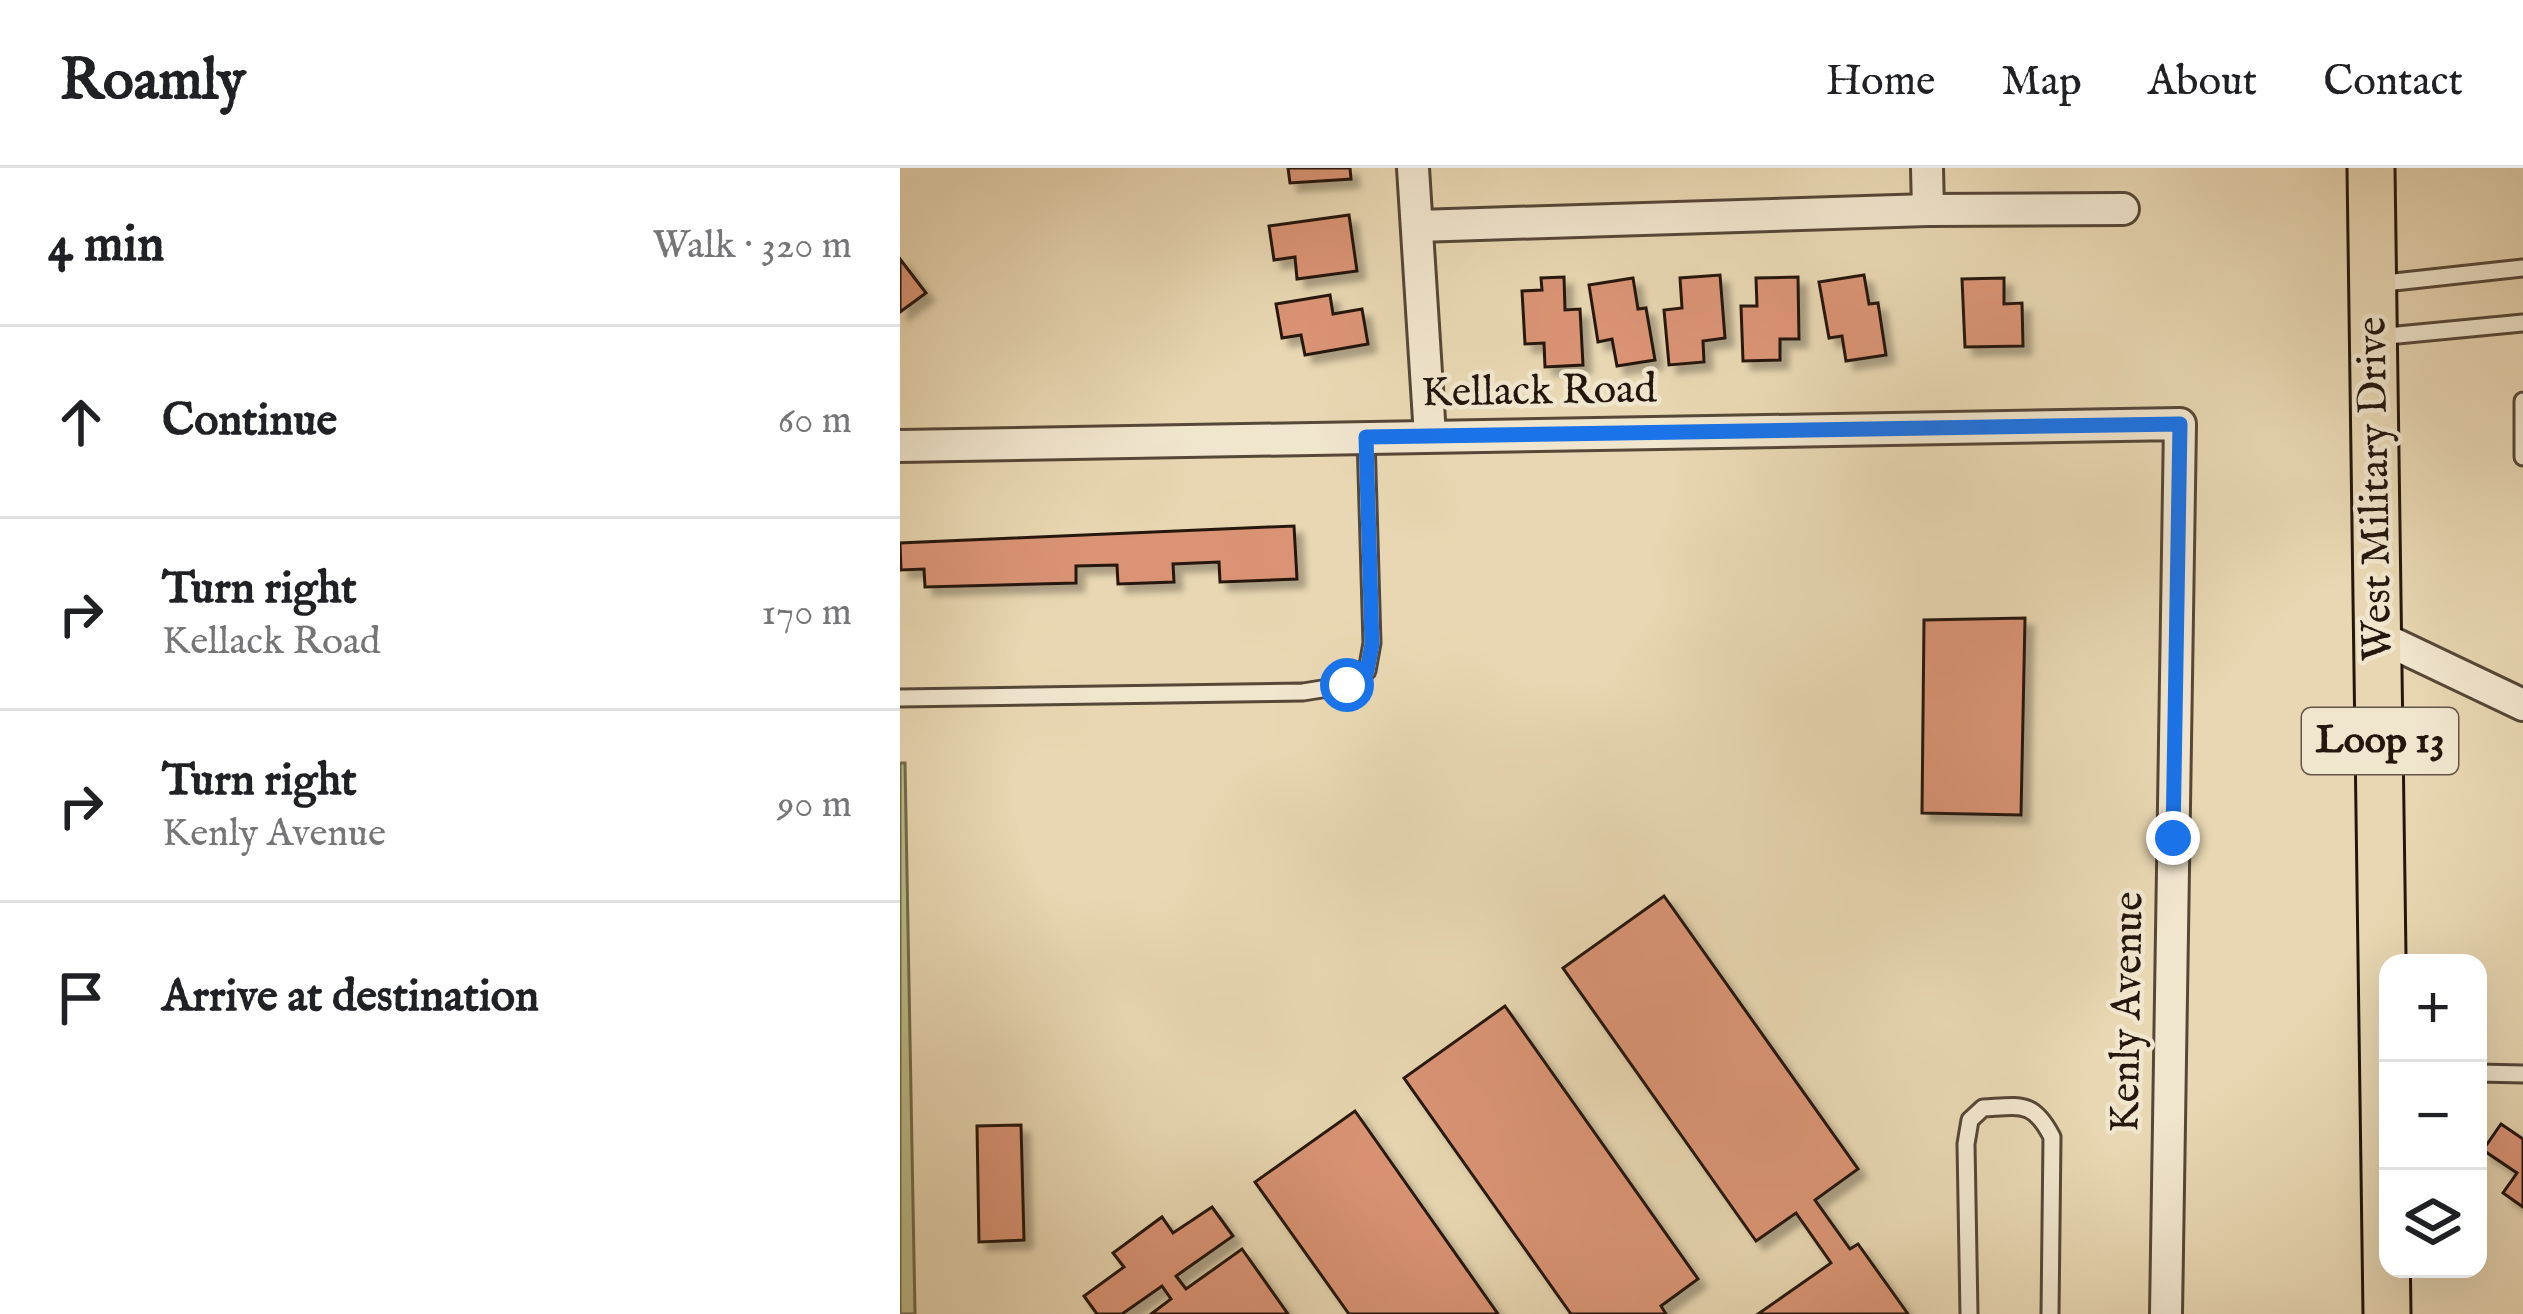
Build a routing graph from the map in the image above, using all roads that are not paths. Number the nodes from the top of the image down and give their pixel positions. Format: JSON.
{"nodes":[{"id":1,"x":1413,"y":168,"type":"edge"},
{"id":2,"x":1927,"y":168,"type":"edge"},
{"id":3,"x":2371,"y":168,"type":"edge"},
{"id":4,"x":2122,"y":209,"type":"dead end"},
{"id":5,"x":1928,"y":211,"type":"junction"},
{"id":6,"x":1418,"y":226,"type":"junction"},
{"id":7,"x":2523,"y":268,"type":"edge"},
{"id":8,"x":2373,"y":284,"type":"junction"},
{"id":9,"x":2523,"y":323,"type":"edge"},
{"id":10,"x":2374,"y":337,"type":"junction"},
{"id":11,"x":2523,"y":401,"type":"edge"},
{"id":12,"x":2180,"y":424,"type":"joint"},
{"id":13,"x":1430,"y":436,"type":"junction"},
{"id":14,"x":1366,"y":437,"type":"junction"},
{"id":15,"x":900,"y":446,"type":"edge"},
{"id":16,"x":2523,"y":458,"type":"edge"},
{"id":17,"x":2378,"y":636,"type":"junction"},
{"id":18,"x":900,"y":698,"type":"edge"},
{"id":19,"x":2523,"y":704,"type":"edge"},
{"id":20,"x":2386,"y":1062,"type":"edge"},
{"id":21,"x":2487,"y":1073,"type":"edge"},
{"id":22,"x":2523,"y":1074,"type":"edge"},
{"id":23,"x":2386,"y":1170,"type":"edge"},
{"id":24,"x":1969,"y":1314,"type":"edge"},
{"id":25,"x":2050,"y":1314,"type":"edge"},
{"id":26,"x":2166,"y":1314,"type":"edge"},
{"id":27,"x":2387,"y":1314,"type":"edge"}],
"edges":[{"from":1,"to":6,"type":"street"},
{"from":2,"to":5,"type":"street"},
{"from":3,"to":8,"type":"main road","name":"West Military Drive","number":"Loop 13"},
{"from":4,"to":5,"type":"street"},
{"from":5,"to":6,"type":"street"},
{"from":6,"to":13,"type":"street"},
{"from":7,"to":8,"type":"lane"},
{"from":8,"to":10,"type":"main road","name":"West Military Drive","number":"Loop 13"},
{"from":9,"to":10,"type":"lane"},
{"from":10,"to":17,"type":"main road","name":"West Military Drive","number":"Loop 13"},
{"from":11,"to":16,"type":"lane"},
{"from":12,"to":13,"type":"street","name":"Kellack Road"},
{"from":12,"to":26,"type":"street","name":"Kenly Avenue"},
{"from":13,"to":14,"type":"street","name":"Kellack Road"},
{"from":14,"to":15,"type":"street","name":"Kellack Road"},
{"from":14,"to":18,"type":"lane"},
{"from":17,"to":19,"type":"street"},
{"from":17,"to":20,"type":"main road","name":"West Military Drive","number":"Loop 13"},
{"from":21,"to":22,"type":"lane"},
{"from":23,"to":27,"type":"main road","name":"West Military Drive","number":"Loop 13"},
{"from":24,"to":25,"type":"lane"}]}
